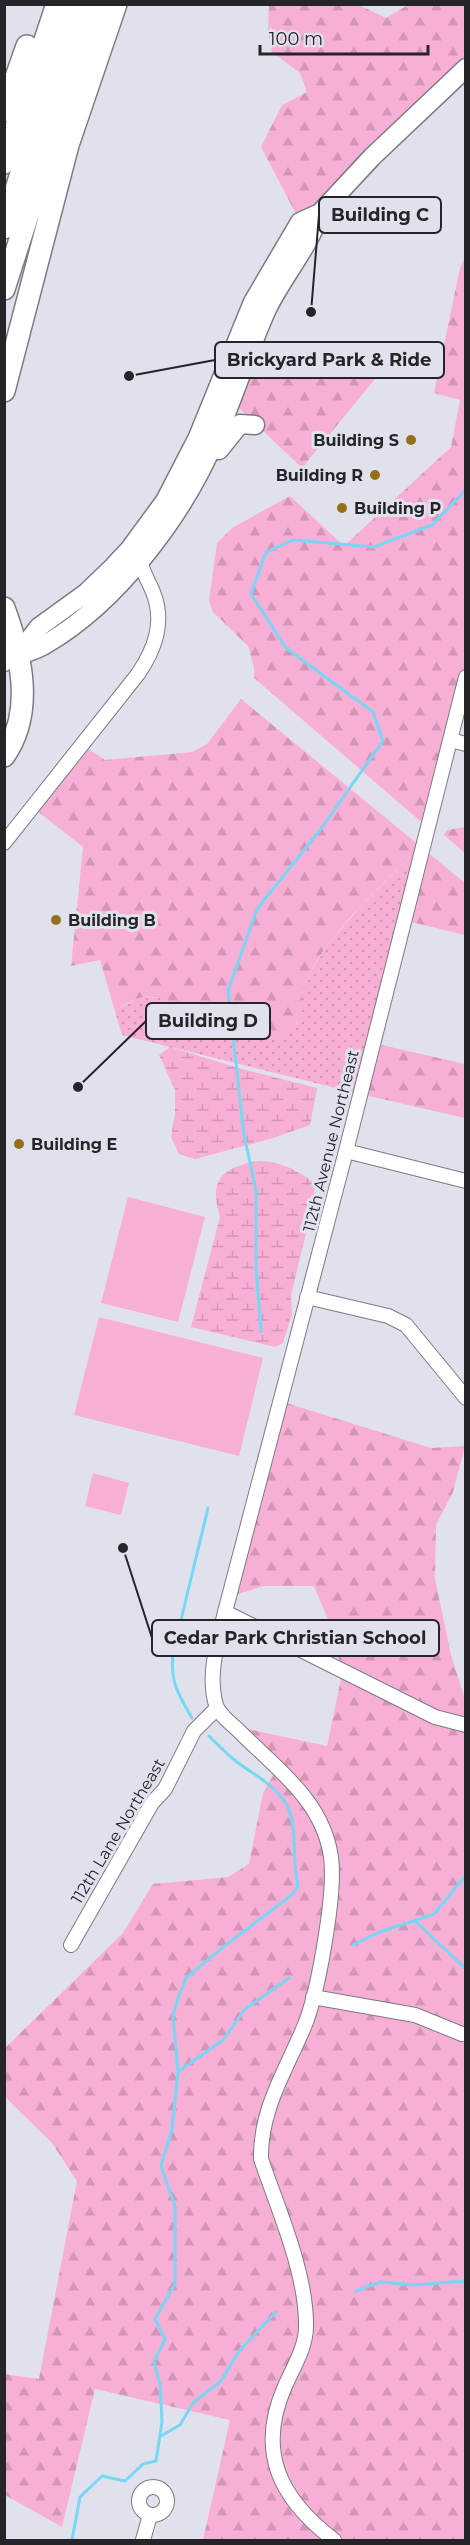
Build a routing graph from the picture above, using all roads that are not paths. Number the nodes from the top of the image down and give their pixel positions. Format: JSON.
{"nodes":[{"id":1,"x":42,"y":4,"type":"edge"},
{"id":2,"x":57,"y":4,"type":"edge"},
{"id":3,"x":78,"y":4,"type":"edge"},
{"id":4,"x":96,"y":4,"type":"edge"},
{"id":5,"x":116,"y":4,"type":"edge"},
{"id":6,"x":69,"y":27,"type":"junction"},
{"id":7,"x":77,"y":62,"type":"junction"},
{"id":8,"x":465,"y":68,"type":"edge"},
{"id":9,"x":5,"y":110,"type":"edge"},
{"id":10,"x":4,"y":163,"type":"edge"},
{"id":11,"x":320,"y":213,"type":"junction"},
{"id":12,"x":4,"y":228,"type":"edge"},
{"id":13,"x":4,"y":289,"type":"edge"},
{"id":14,"x":261,"y":323,"type":"junction"},
{"id":15,"x":224,"y":377,"type":"junction"},
{"id":16,"x":4,"y":391,"type":"edge"},
{"id":17,"x":255,"y":425,"type":"dead end"},
{"id":18,"x":197,"y":480,"type":"junction"},
{"id":19,"x":140,"y":561,"type":"junction"},
{"id":20,"x":4,"y":608,"type":"edge"},
{"id":21,"x":11,"y":658,"type":"edge"},
{"id":22,"x":465,"y":677,"type":"edge"},
{"id":23,"x":450,"y":740,"type":"junction"},
{"id":24,"x":465,"y":744,"type":"edge"},
{"id":25,"x":4,"y":756,"type":"edge"},
{"id":26,"x":4,"y":843,"type":"edge"},
{"id":27,"x":346,"y":1151,"type":"junction"},
{"id":28,"x":465,"y":1180,"type":"edge"},
{"id":29,"x":307,"y":1297,"type":"junction"},
{"id":30,"x":465,"y":1398,"type":"edge"},
{"id":31,"x":225,"y":1612,"type":"junction"},
{"id":32,"x":217,"y":1708,"type":"junction"},
{"id":33,"x":465,"y":1725,"type":"edge"},
{"id":34,"x":71,"y":1945,"type":"dead end"},
{"id":35,"x":313,"y":1997,"type":"junction"},
{"id":36,"x":462,"y":2034,"type":"dead end"},
{"id":37,"x":150,"y":2515,"type":"dead end"},
{"id":38,"x":143,"y":2541,"type":"edge"},
{"id":39,"x":334,"y":2541,"type":"edge"}],
"edges":[{"from":1,"to":9,"type":"highway"},
{"from":2,"to":10,"type":"highway"},
{"from":3,"to":6,"type":"highway"},
{"from":4,"to":7,"type":"highway"},
{"from":5,"to":16,"type":"highway"},
{"from":6,"to":7,"type":"highway"},
{"from":6,"to":12,"type":"highway"},
{"from":7,"to":13,"type":"highway"},
{"from":8,"to":11,"type":"main road"},
{"from":11,"to":14,"type":"main road"},
{"from":11,"to":15,"type":"main road"},
{"from":14,"to":15,"type":"main road"},
{"from":14,"to":18,"type":"main road"},
{"from":15,"to":18,"type":"main road"},
{"from":15,"to":21,"type":"main road"},
{"from":17,"to":18,"type":"main road"},
{"from":18,"to":19,"type":"main road"},
{"from":19,"to":21,"type":"main road"},
{"from":19,"to":26,"type":"street"},
{"from":20,"to":21,"type":"highway"},
{"from":21,"to":25,"type":"highway"},
{"from":22,"to":23,"type":"street","name":"112th Avenue Northeast"},
{"from":23,"to":24,"type":"street"},
{"from":23,"to":27,"type":"street","name":"112th Avenue Northeast"},
{"from":27,"to":28,"type":"street"},
{"from":27,"to":29,"type":"street","name":"112th Avenue Northeast"},
{"from":29,"to":30,"type":"street"},
{"from":29,"to":31,"type":"street","name":"112th Avenue Northeast"},
{"from":31,"to":32,"type":"street","name":"112th Avenue Northeast"},
{"from":31,"to":33,"type":"street"},
{"from":32,"to":34,"type":"street","name":"112th Lane Northeast"},
{"from":32,"to":35,"type":"street"},
{"from":35,"to":36,"type":"street"},
{"from":35,"to":39,"type":"street"},
{"from":37,"to":38,"type":"street"}]}
